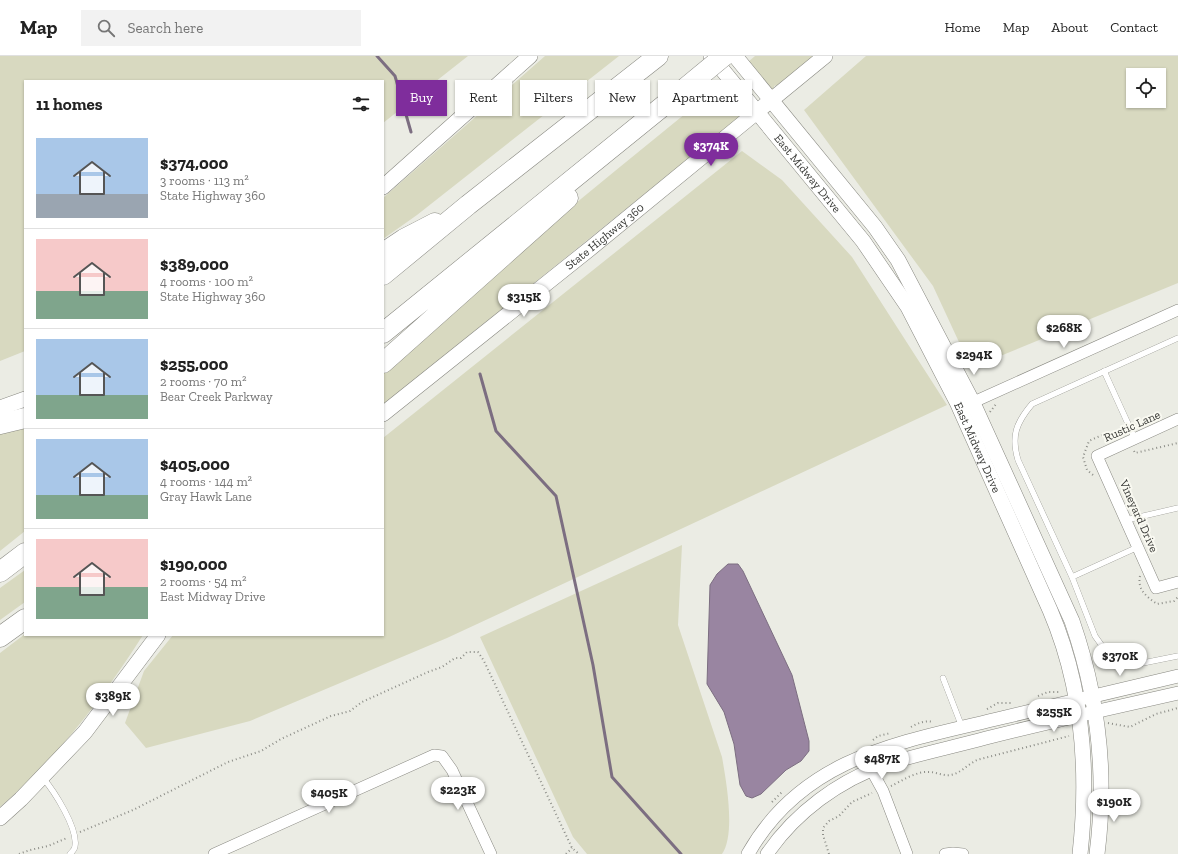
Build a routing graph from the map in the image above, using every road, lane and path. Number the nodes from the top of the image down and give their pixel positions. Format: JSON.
{"nodes":[{"id":1,"x":530,"y":56,"type":"edge"},
{"id":2,"x":657,"y":56,"type":"edge"},
{"id":3,"x":711,"y":56,"type":"edge"},
{"id":4,"x":724,"y":56,"type":"edge"},
{"id":5,"x":735,"y":56,"type":"edge"},
{"id":6,"x":825,"y":56,"type":"edge"},
{"id":7,"x":771,"y":100,"type":"junction"},
{"id":8,"x":756,"y":112,"type":"junction"},
{"id":9,"x":610,"y":148,"type":"junction"},
{"id":10,"x":384,"y":186,"type":"edge"},
{"id":11,"x":468,"y":205,"type":"junction"},
{"id":12,"x":384,"y":252,"type":"edge"},
{"id":13,"x":384,"y":274,"type":"edge"},
{"id":14,"x":1178,"y":310,"type":"edge"},
{"id":15,"x":384,"y":332,"type":"edge"},
{"id":16,"x":1178,"y":338,"type":"edge"},
{"id":17,"x":384,"y":362,"type":"edge"},
{"id":18,"x":1104,"y":371,"type":"junction"},
{"id":19,"x":24,"y":399,"type":"edge"},
{"id":20,"x":996,"y":404,"type":"dead end"},
{"id":21,"x":966,"y":406,"type":"junction"},
{"id":22,"x":0,"y":408,"type":"edge"},
{"id":23,"x":384,"y":413,"type":"edge"},
{"id":24,"x":988,"y":416,"type":"dead end"},
{"id":25,"x":24,"y":418,"type":"edge"},
{"id":26,"x":1178,"y":419,"type":"edge"},
{"id":27,"x":0,"y":424,"type":"edge"},
{"id":28,"x":1178,"y":443,"type":"edge"},
{"id":29,"x":1136,"y":445,"type":"junction"},
{"id":30,"x":1127,"y":453,"type":"dead end"},
{"id":31,"x":1097,"y":456,"type":"joint"},
{"id":32,"x":1178,"y":508,"type":"edge"},
{"id":33,"x":1126,"y":520,"type":"junction"},
{"id":34,"x":1138,"y":547,"type":"junction"},
{"id":35,"x":24,"y":554,"type":"edge"},
{"id":36,"x":0,"y":572,"type":"edge"},
{"id":37,"x":1072,"y":577,"type":"junction"},
{"id":38,"x":1178,"y":582,"type":"edge"},
{"id":39,"x":24,"y":620,"type":"edge"},
{"id":40,"x":157,"y":636,"type":"edge"},
{"id":41,"x":0,"y":637,"type":"edge"},
{"id":42,"x":1178,"y":656,"type":"edge"},
{"id":43,"x":1178,"y":676,"type":"edge"},
{"id":44,"x":943,"y":678,"type":"dead end"},
{"id":45,"x":1178,"y":692,"type":"edge"},
{"id":46,"x":1093,"y":697,"type":"junction"},
{"id":47,"x":1078,"y":700,"type":"junction"},
{"id":48,"x":1178,"y":708,"type":"edge"},
{"id":49,"x":1095,"y":712,"type":"junction"},
{"id":50,"x":1080,"y":715,"type":"junction"},
{"id":51,"x":1108,"y":723,"type":"dead end"},
{"id":52,"x":962,"y":728,"type":"junction"},
{"id":53,"x":1070,"y":734,"type":"dead end"},
{"id":54,"x":872,"y":770,"type":"junction"},
{"id":55,"x":42,"y":777,"type":"junction"},
{"id":56,"x":890,"y":787,"type":"dead end"},
{"id":57,"x":875,"y":792,"type":"dead end"},
{"id":58,"x":0,"y":818,"type":"edge"},
{"id":59,"x":74,"y":835,"type":"junction"},
{"id":60,"x":572,"y":848,"type":"junction"},
{"id":61,"x":19,"y":854,"type":"edge"},
{"id":62,"x":70,"y":854,"type":"edge"},
{"id":63,"x":214,"y":854,"type":"edge"},
{"id":64,"x":491,"y":854,"type":"edge"},
{"id":65,"x":566,"y":854,"type":"edge"},
{"id":66,"x":579,"y":854,"type":"edge"},
{"id":67,"x":748,"y":854,"type":"edge"},
{"id":68,"x":768,"y":854,"type":"edge"},
{"id":69,"x":829,"y":854,"type":"edge"},
{"id":70,"x":907,"y":854,"type":"edge"},
{"id":71,"x":945,"y":854,"type":"edge"},
{"id":72,"x":963,"y":854,"type":"edge"},
{"id":73,"x":1080,"y":854,"type":"edge"},
{"id":74,"x":1097,"y":854,"type":"edge"}],
"edges":[{"from":1,"to":10,"type":"main road"},
{"from":2,"to":11,"type":"highway"},
{"from":3,"to":8,"type":"main road","name":"East Midway Drive"},
{"from":4,"to":9,"type":"highway","bridge":true},
{"from":5,"to":7,"type":"main road","name":"East Midway Drive"},
{"from":6,"to":7,"type":"main road","name":"State Highway 360"},
{"from":7,"to":8,"type":"main road","name":"State Highway 360"},
{"from":7,"to":21,"type":"main road","name":"East Midway Drive"},
{"from":8,"to":21,"type":"main road","name":"East Midway Drive"},
{"from":8,"to":23,"type":"main road","name":"State Highway 360"},
{"from":9,"to":15,"type":"highway"},
{"from":9,"to":17,"type":"highway"},
{"from":11,"to":12,"type":"highway"},
{"from":11,"to":13,"type":"highway"},
{"from":14,"to":21,"type":"street"},
{"from":16,"to":18,"type":"lane"},
{"from":18,"to":29,"type":"lane"},
{"from":18,"to":37,"type":"lane"},
{"from":19,"to":22,"type":"main road"},
{"from":20,"to":24,"type":"path"},
{"from":21,"to":46,"type":"main road","name":"East Midway Drive"},
{"from":21,"to":47,"type":"main road","name":"East Midway Drive"},
{"from":25,"to":27,"type":"highway"},
{"from":26,"to":29,"type":"street","name":"Rustic Lane"},
{"from":28,"to":29,"type":"path"},
{"from":29,"to":30,"type":"path"},
{"from":29,"to":31,"type":"street","name":"Rustic Lane"},
{"from":31,"to":33,"type":"street","name":"Vineyard Drive"},
{"from":32,"to":33,"type":"lane"},
{"from":33,"to":34,"type":"street","name":"Vineyard Drive"},
{"from":34,"to":37,"type":"lane"},
{"from":34,"to":38,"type":"street","name":"Vineyard Drive"},
{"from":35,"to":36,"type":"highway"},
{"from":37,"to":42,"type":"lane"},
{"from":39,"to":41,"type":"highway"},
{"from":40,"to":55,"type":"main road"},
{"from":43,"to":46,"type":"street"},
{"from":44,"to":52,"type":"lane"},
{"from":45,"to":49,"type":"street"},
{"from":46,"to":47,"type":"street"},
{"from":46,"to":49,"type":"main road","name":"East Midway Drive"},
{"from":47,"to":50,"type":"main road","name":"East Midway Drive"},
{"from":47,"to":52,"type":"street"},
{"from":48,"to":51,"type":"path"},
{"from":49,"to":50,"type":"street"},
{"from":49,"to":74,"type":"main road","name":"East Midway Drive"},
{"from":50,"to":54,"type":"street"},
{"from":50,"to":73,"type":"main road","name":"East Midway Drive"},
{"from":52,"to":67,"type":"street"},
{"from":53,"to":56,"type":"path"},
{"from":54,"to":68,"type":"street"},
{"from":54,"to":70,"type":"street"},
{"from":55,"to":58,"type":"main road"},
{"from":55,"to":59,"type":"lane"},
{"from":57,"to":69,"type":"path"},
{"from":59,"to":60,"type":"path"},
{"from":59,"to":61,"type":"path"},
{"from":59,"to":62,"type":"lane"},
{"from":60,"to":65,"type":"path"},
{"from":60,"to":66,"type":"path"},
{"from":63,"to":64,"type":"street"},
{"from":71,"to":72,"type":"street"}]}
